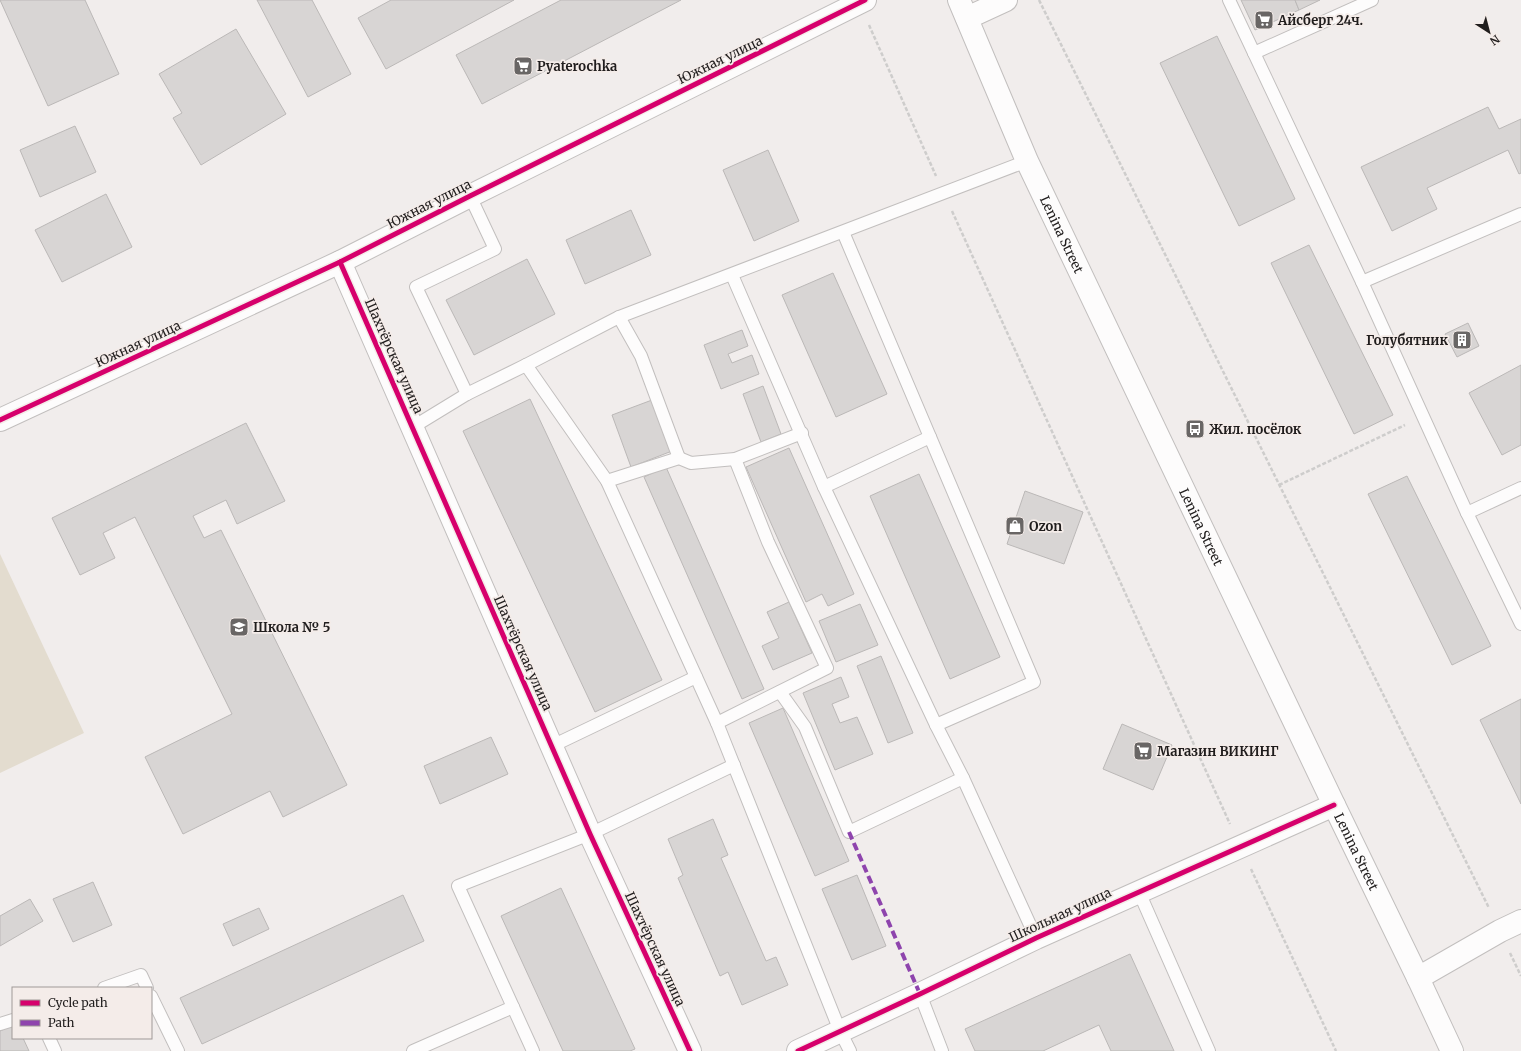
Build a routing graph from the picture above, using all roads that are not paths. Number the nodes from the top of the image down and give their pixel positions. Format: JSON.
{"nodes":[{"id":1,"x":1006,"y":0,"type":"edge"},
{"id":2,"x":1229,"y":0,"type":"edge"},
{"id":3,"x":1372,"y":0,"type":"edge"},
{"id":4,"x":862,"y":2,"type":"edge"},
{"id":5,"x":963,"y":9,"type":"edge"},
{"id":6,"x":1254,"y":53,"type":"junction"},
{"id":7,"x":1027,"y":161,"type":"junction"},
{"id":8,"x":470,"y":196,"type":"junction"},
{"id":9,"x":1521,"y":214,"type":"edge"},
{"id":10,"x":843,"y":232,"type":"junction"},
{"id":11,"x":340,"y":262,"type":"junction"},
{"id":12,"x":732,"y":275,"type":"junction"},
{"id":13,"x":1362,"y":282,"type":"junction"},
{"id":14,"x":619,"y":317,"type":"junction"},
{"id":15,"x":526,"y":365,"type":"junction"},
{"id":16,"x":467,"y":394,"type":"junction"},
{"id":17,"x":0,"y":420,"type":"edge"},
{"id":18,"x":413,"y":427,"type":"junction"},
{"id":19,"x":802,"y":433,"type":"junction"},
{"id":20,"x":930,"y":437,"type":"junction"},
{"id":21,"x":679,"y":458,"type":"junction"},
{"id":22,"x":735,"y":460,"type":"junction"},
{"id":23,"x":607,"y":481,"type":"junction"},
{"id":24,"x":824,"y":486,"type":"junction"},
{"id":25,"x":1521,"y":488,"type":"edge"},
{"id":26,"x":1467,"y":513,"type":"junction"},
{"id":27,"x":1521,"y":624,"type":"edge"},
{"id":28,"x":696,"y":677,"type":"junction"},
{"id":29,"x":780,"y":692,"type":"junction"},
{"id":30,"x":717,"y":723,"type":"junction"},
{"id":31,"x":936,"y":725,"type":"junction"},
{"id":32,"x":552,"y":746,"type":"junction"},
{"id":33,"x":734,"y":765,"type":"junction"},
{"id":34,"x":963,"y":778,"type":"junction"},
{"id":35,"x":1334,"y":805,"type":"junction"},
{"id":36,"x":590,"y":834,"type":"junction"},
{"id":37,"x":1138,"y":892,"type":"junction"},
{"id":38,"x":1521,"y":921,"type":"edge"},
{"id":39,"x":1036,"y":938,"type":"junction"},
{"id":40,"x":1418,"y":978,"type":"junction"},
{"id":41,"x":107,"y":987,"type":"edge"},
{"id":42,"x":147,"y":987,"type":"edge"},
{"id":43,"x":920,"y":994,"type":"junction"},
{"id":44,"x":152,"y":998,"type":"edge"},
{"id":45,"x":512,"y":1007,"type":"junction"},
{"id":46,"x":12,"y":1020,"type":"edge"},
{"id":47,"x":0,"y":1024,"type":"edge"},
{"id":48,"x":840,"y":1031,"type":"junction"},
{"id":49,"x":49,"y":1039,"type":"edge"},
{"id":50,"x":55,"y":1051,"type":"edge"},
{"id":51,"x":178,"y":1051,"type":"edge"},
{"id":52,"x":413,"y":1051,"type":"edge"},
{"id":53,"x":533,"y":1051,"type":"edge"},
{"id":54,"x":690,"y":1051,"type":"edge"},
{"id":55,"x":798,"y":1051,"type":"edge"},
{"id":56,"x":850,"y":1051,"type":"edge"},
{"id":57,"x":942,"y":1051,"type":"edge"},
{"id":58,"x":1209,"y":1051,"type":"edge"},
{"id":59,"x":1452,"y":1051,"type":"edge"}],
"edges":[{"from":1,"to":5,"type":"street"},
{"from":2,"to":6,"type":"lane"},
{"from":3,"to":6,"type":"lane"},
{"from":4,"to":8,"type":"street","name":"Южная улица"},
{"from":5,"to":7,"type":"street","name":"Lenina Street"},
{"from":6,"to":13,"type":"lane"},
{"from":7,"to":10,"type":"lane"},
{"from":7,"to":35,"type":"street","name":"Lenina Street"},
{"from":8,"to":11,"type":"street","name":"Южная улица"},
{"from":8,"to":16,"type":"lane"},
{"from":9,"to":13,"type":"lane"},
{"from":10,"to":12,"type":"lane"},
{"from":10,"to":20,"type":"lane"},
{"from":11,"to":17,"type":"street","name":"Южная улица"},
{"from":11,"to":18,"type":"street","name":"Шахтёрская улица"},
{"from":12,"to":14,"type":"lane"},
{"from":12,"to":19,"type":"lane"},
{"from":13,"to":26,"type":"lane"},
{"from":14,"to":15,"type":"lane"},
{"from":14,"to":21,"type":"lane"},
{"from":15,"to":16,"type":"lane"},
{"from":15,"to":23,"type":"lane"},
{"from":16,"to":18,"type":"lane"},
{"from":18,"to":32,"type":"street","name":"Шахтёрская улица"},
{"from":19,"to":22,"type":"lane"},
{"from":19,"to":24,"type":"lane"},
{"from":20,"to":24,"type":"lane"},
{"from":20,"to":31,"type":"lane"},
{"from":21,"to":22,"type":"lane"},
{"from":21,"to":23,"type":"lane"},
{"from":22,"to":29,"type":"lane"},
{"from":23,"to":28,"type":"lane"},
{"from":24,"to":31,"type":"lane"},
{"from":25,"to":26,"type":"lane"},
{"from":26,"to":27,"type":"lane"},
{"from":28,"to":30,"type":"lane"},
{"from":28,"to":32,"type":"lane"},
{"from":29,"to":30,"type":"lane"},
{"from":29,"to":34,"type":"lane"},
{"from":30,"to":33,"type":"lane"},
{"from":31,"to":34,"type":"lane"},
{"from":32,"to":36,"type":"street","name":"Шахтёрская улица"},
{"from":33,"to":36,"type":"lane"},
{"from":33,"to":48,"type":"lane"},
{"from":34,"to":39,"type":"lane"},
{"from":35,"to":37,"type":"street","name":"Школьная улица"},
{"from":35,"to":40,"type":"street","name":"Lenina Street"},
{"from":36,"to":45,"type":"lane"},
{"from":36,"to":54,"type":"street","name":"Шахтёрская улица"},
{"from":37,"to":39,"type":"street","name":"Школьная улица"},
{"from":37,"to":58,"type":"lane"},
{"from":38,"to":40,"type":"street"},
{"from":39,"to":43,"type":"street","name":"Школьная улица"},
{"from":40,"to":59,"type":"street","name":"Lenina Street"},
{"from":41,"to":42,"type":"lane"},
{"from":43,"to":48,"type":"street","name":"Школьная улица"},
{"from":43,"to":57,"type":"lane"},
{"from":44,"to":51,"type":"lane"},
{"from":45,"to":52,"type":"lane"},
{"from":45,"to":53,"type":"lane"},
{"from":46,"to":47,"type":"lane"},
{"from":48,"to":55,"type":"street","name":"Школьная улица"},
{"from":48,"to":56,"type":"lane"},
{"from":49,"to":50,"type":"lane"}]}
